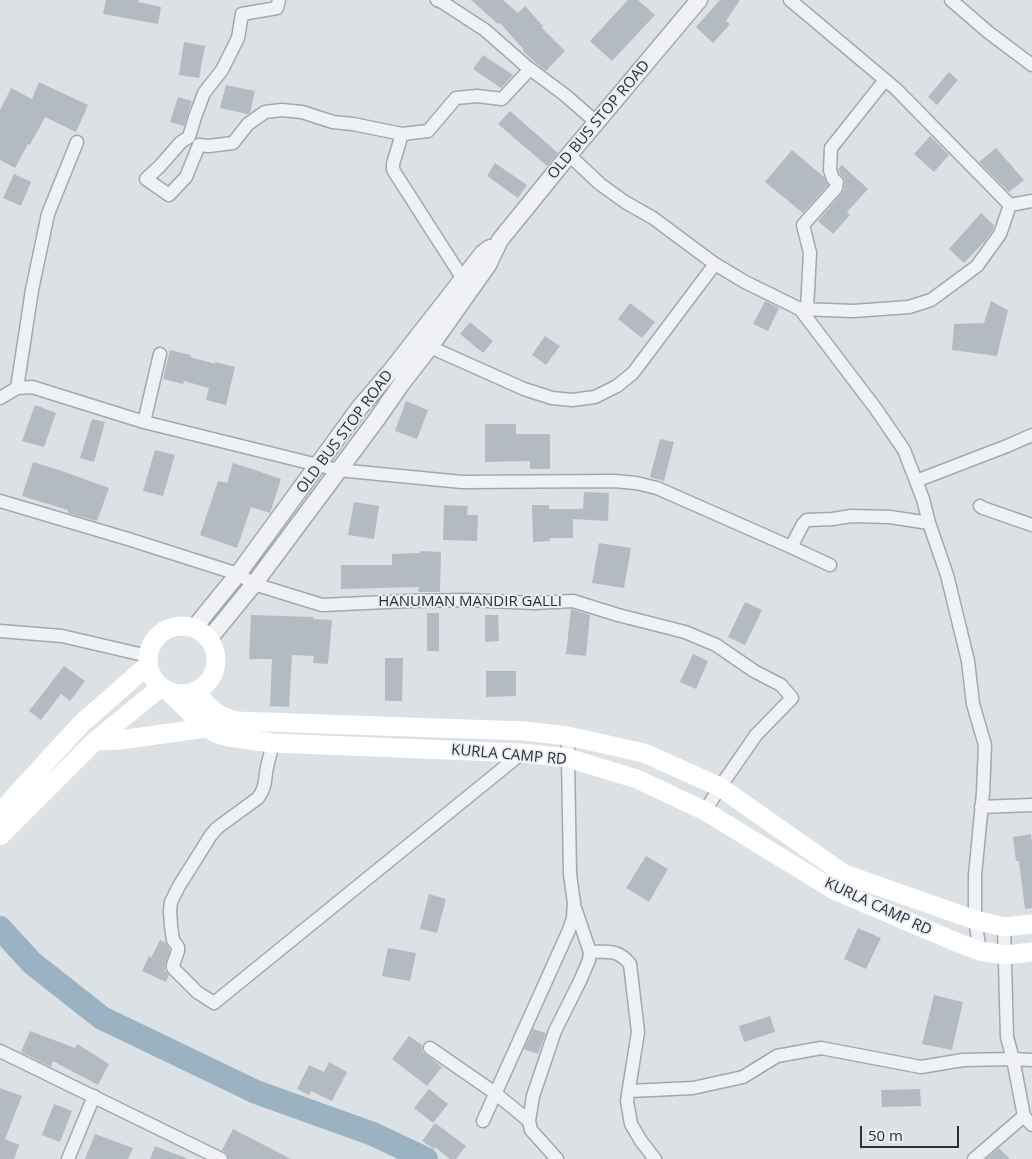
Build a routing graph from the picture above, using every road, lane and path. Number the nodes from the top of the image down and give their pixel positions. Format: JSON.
{"nodes":[{"id":1,"x":279,"y":0,"type":"edge"},
{"id":2,"x":437,"y":0,"type":"edge"},
{"id":3,"x":699,"y":0,"type":"edge"},
{"id":4,"x":790,"y":0,"type":"edge"},
{"id":5,"x":951,"y":0,"type":"edge"},
{"id":6,"x":1032,"y":65,"type":"edge"},
{"id":7,"x":530,"y":69,"type":"junction"},
{"id":8,"x":885,"y":80,"type":"junction"},
{"id":9,"x":596,"y":122,"type":"junction"},
{"id":10,"x":402,"y":134,"type":"junction"},
{"id":11,"x":77,"y":142,"type":"dead end"},
{"id":12,"x":569,"y":155,"type":"junction"},
{"id":13,"x":1032,"y":201,"type":"edge"},
{"id":14,"x":1010,"y":205,"type":"junction"},
{"id":15,"x":500,"y":240,"type":"junction"},
{"id":16,"x":715,"y":264,"type":"junction"},
{"id":17,"x":463,"y":279,"type":"junction"},
{"id":18,"x":804,"y":309,"type":"junction"},
{"id":19,"x":430,"y":347,"type":"junction"},
{"id":20,"x":160,"y":354,"type":"dead end"},
{"id":21,"x":396,"y":378,"type":"junction"},
{"id":22,"x":17,"y":388,"type":"junction"},
{"id":23,"x":0,"y":398,"type":"edge"},
{"id":24,"x":144,"y":422,"type":"junction"},
{"id":25,"x":1032,"y":434,"type":"edge"},
{"id":26,"x":318,"y":465,"type":"junction"},
{"id":27,"x":338,"y":470,"type":"junction"},
{"id":28,"x":916,"y":481,"type":"junction"},
{"id":29,"x":0,"y":501,"type":"edge"},
{"id":30,"x":980,"y":506,"type":"dead end"},
{"id":31,"x":929,"y":523,"type":"junction"},
{"id":32,"x":1032,"y":525,"type":"edge"},
{"id":33,"x":791,"y":546,"type":"junction"},
{"id":34,"x":830,"y":565,"type":"dead end"},
{"id":35,"x":238,"y":574,"type":"junction"},
{"id":36,"x":254,"y":584,"type":"junction"},
{"id":37,"x":0,"y":631,"type":"edge"},
{"id":38,"x":202,"y":634,"type":"junction"},
{"id":39,"x":148,"y":660,"type":"junction"},
{"id":40,"x":165,"y":689,"type":"junction"},
{"id":41,"x":195,"y":691,"type":"junction"},
{"id":42,"x":206,"y":728,"type":"junction"},
{"id":43,"x":568,"y":736,"type":"junction"},
{"id":44,"x":95,"y":741,"type":"junction"},
{"id":45,"x":273,"y":743,"type":"junction"},
{"id":46,"x":522,"y":753,"type":"junction"},
{"id":47,"x":568,"y":758,"type":"junction"},
{"id":48,"x":720,"y":787,"type":"junction"},
{"id":49,"x":1032,"y":805,"type":"edge"},
{"id":50,"x":981,"y":807,"type":"junction"},
{"id":51,"x":705,"y":811,"type":"junction"},
{"id":52,"x":1,"y":827,"type":"edge"},
{"id":53,"x":574,"y":904,"type":"junction"},
{"id":54,"x":975,"y":920,"type":"junction"},
{"id":55,"x":1032,"y":924,"type":"edge"},
{"id":56,"x":1004,"y":927,"type":"junction"},
{"id":57,"x":980,"y":951,"type":"junction"},
{"id":58,"x":590,"y":952,"type":"junction"},
{"id":59,"x":1032,"y":952,"type":"edge"},
{"id":60,"x":1005,"y":955,"type":"junction"},
{"id":61,"x":430,"y":1048,"type":"dead end"},
{"id":62,"x":0,"y":1051,"type":"edge"},
{"id":63,"x":1013,"y":1059,"type":"junction"},
{"id":64,"x":1032,"y":1060,"type":"edge"},
{"id":65,"x":629,"y":1091,"type":"junction"},
{"id":66,"x":495,"y":1093,"type":"junction"},
{"id":67,"x":94,"y":1096,"type":"junction"},
{"id":68,"x":1028,"y":1120,"type":"edge"},
{"id":69,"x":483,"y":1121,"type":"dead end"},
{"id":70,"x":529,"y":1122,"type":"junction"},
{"id":71,"x":68,"y":1159,"type":"edge"},
{"id":72,"x":221,"y":1159,"type":"edge"},
{"id":73,"x":557,"y":1159,"type":"edge"},
{"id":74,"x":655,"y":1159,"type":"edge"},
{"id":75,"x":974,"y":1159,"type":"edge"}],
"edges":[{"from":1,"to":10,"type":"street"},
{"from":2,"to":7,"type":"street"},
{"from":3,"to":9,"type":"street","name":"OLD BUS STOP ROAD"},
{"from":4,"to":8,"type":"street"},
{"from":5,"to":6,"type":"street"},
{"from":7,"to":9,"type":"street"},
{"from":7,"to":10,"type":"street"},
{"from":8,"to":14,"type":"street"},
{"from":8,"to":18,"type":"street"},
{"from":9,"to":12,"type":"street","name":"OLD BUS STOP ROAD"},
{"from":10,"to":17,"type":"street"},
{"from":11,"to":22,"type":"street"},
{"from":12,"to":15,"type":"street","name":"OLD BUS STOP ROAD"},
{"from":12,"to":16,"type":"street"},
{"from":13,"to":14,"type":"street"},
{"from":14,"to":18,"type":"street"},
{"from":15,"to":17,"type":"street","name":"OLD BUS STOP ROAD"},
{"from":15,"to":19,"type":"street","name":"OLD BUS STOP ROAD"},
{"from":16,"to":18,"type":"street"},
{"from":16,"to":19,"type":"street"},
{"from":17,"to":21,"type":"street","name":"OLD BUS STOP ROAD"},
{"from":18,"to":28,"type":"street"},
{"from":19,"to":21,"type":"street","name":"OLD BUS STOP ROAD"},
{"from":20,"to":24,"type":"street"},
{"from":21,"to":26,"type":"street","name":"OLD BUS STOP ROAD"},
{"from":21,"to":27,"type":"street","name":"OLD BUS STOP ROAD"},
{"from":22,"to":23,"type":"street"},
{"from":22,"to":24,"type":"street"},
{"from":24,"to":26,"type":"street"},
{"from":25,"to":28,"type":"street"},
{"from":26,"to":27,"type":"street"},
{"from":26,"to":35,"type":"street","name":"OLD BUS STOP ROAD"},
{"from":27,"to":33,"type":"street"},
{"from":27,"to":36,"type":"street","name":"OLD BUS STOP ROAD"},
{"from":28,"to":31,"type":"street"},
{"from":29,"to":35,"type":"street"},
{"from":30,"to":32,"type":"street"},
{"from":31,"to":33,"type":"street"},
{"from":31,"to":50,"type":"street"},
{"from":33,"to":34,"type":"street"},
{"from":35,"to":36,"type":"street"},
{"from":35,"to":38,"type":"street","name":"OLD BUS STOP ROAD"},
{"from":36,"to":38,"type":"street","name":"OLD BUS STOP ROAD"},
{"from":36,"to":48,"type":"street","name":"HANUMAN MANDIR GALLI"},
{"from":37,"to":39,"type":"street"},
{"from":38,"to":39,"type":"main road"},
{"from":38,"to":41,"type":"main road"},
{"from":39,"to":40,"type":"main road","name":"KURLA CAMP RD"},
{"from":39,"to":52,"type":"main road"},
{"from":40,"to":41,"type":"main road"},
{"from":40,"to":42,"type":"main road","name":"KURLA CAMP RD"},
{"from":40,"to":44,"type":"main road"},
{"from":41,"to":43,"type":"main road","name":"KURLA CAMP RD"},
{"from":42,"to":44,"type":"main road"},
{"from":42,"to":45,"type":"main road","name":"KURLA CAMP RD"},
{"from":43,"to":47,"type":"street"},
{"from":43,"to":48,"type":"main road","name":"KURLA CAMP RD"},
{"from":44,"to":52,"type":"main road"},
{"from":45,"to":46,"type":"main road","name":"KURLA CAMP RD"},
{"from":45,"to":46,"type":"street"},
{"from":46,"to":47,"type":"main road","name":"KURLA CAMP RD"},
{"from":47,"to":51,"type":"main road","name":"KURLA CAMP RD"},
{"from":47,"to":53,"type":"street"},
{"from":48,"to":51,"type":"street","name":"HANUMAN MANDIR GALLI"},
{"from":48,"to":54,"type":"main road","name":"KURLA CAMP RD"},
{"from":49,"to":50,"type":"street"},
{"from":50,"to":54,"type":"street"},
{"from":51,"to":57,"type":"main road","name":"KURLA CAMP RD"},
{"from":53,"to":58,"type":"street"},
{"from":53,"to":66,"type":"street"},
{"from":54,"to":56,"type":"main road","name":"KURLA CAMP RD"},
{"from":54,"to":57,"type":"street"},
{"from":55,"to":56,"type":"main road","name":"KURLA CAMP RD"},
{"from":56,"to":60,"type":"street"},
{"from":57,"to":60,"type":"main road","name":"KURLA CAMP RD"},
{"from":58,"to":65,"type":"street"},
{"from":58,"to":70,"type":"street"},
{"from":59,"to":60,"type":"main road","name":"KURLA CAMP RD"},
{"from":60,"to":63,"type":"street"},
{"from":61,"to":66,"type":"street"},
{"from":62,"to":67,"type":"street"},
{"from":63,"to":64,"type":"street"},
{"from":63,"to":65,"type":"street"},
{"from":63,"to":68,"type":"street"},
{"from":65,"to":74,"type":"street"},
{"from":66,"to":69,"type":"street"},
{"from":66,"to":70,"type":"street"},
{"from":67,"to":71,"type":"street"},
{"from":67,"to":72,"type":"street"},
{"from":68,"to":75,"type":"street"},
{"from":70,"to":73,"type":"street"}]}
